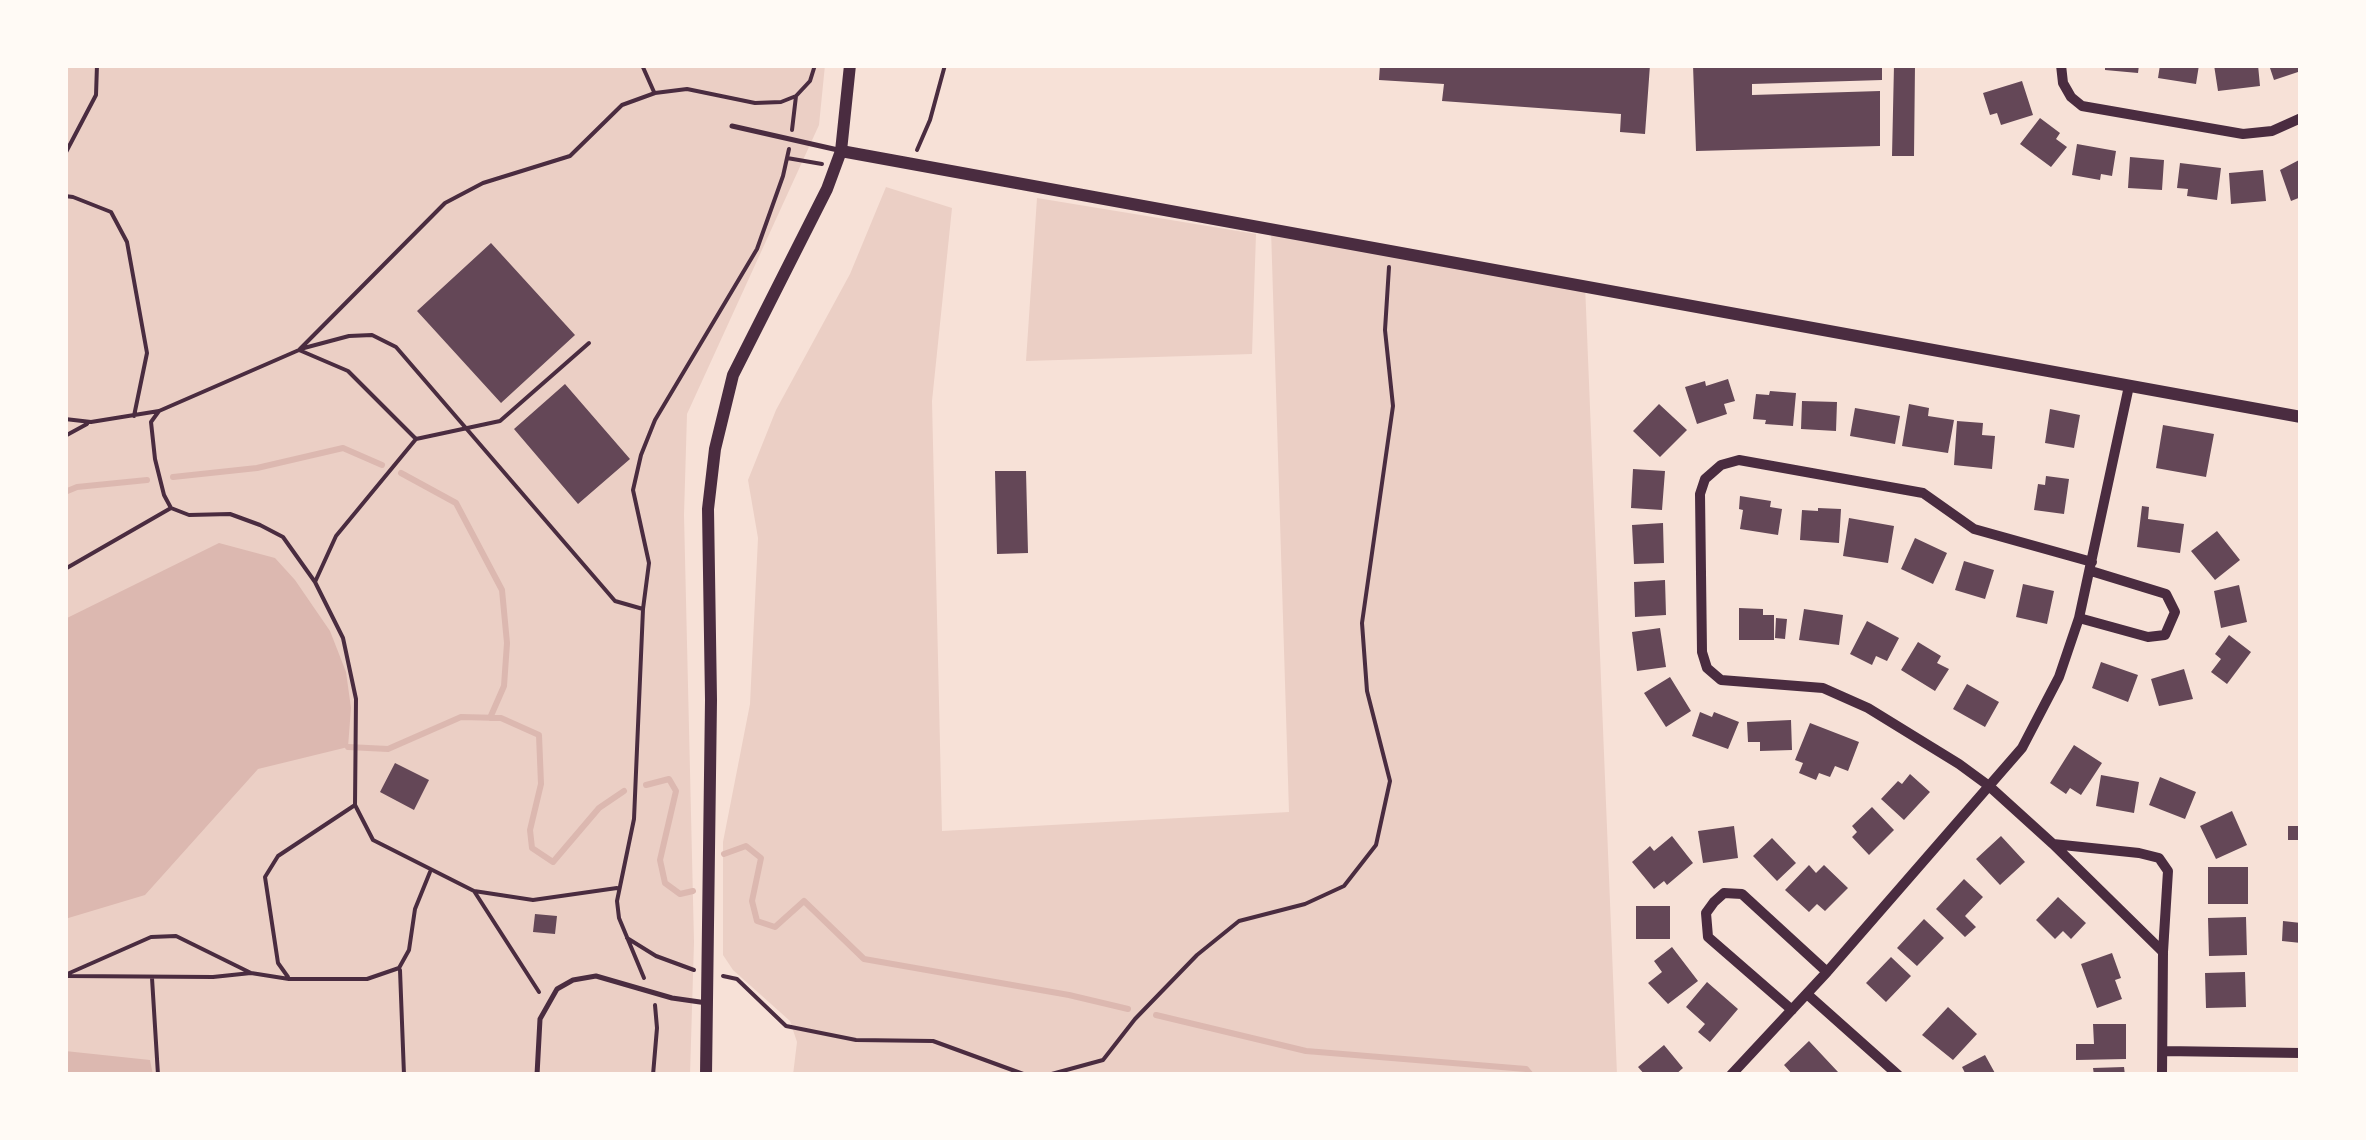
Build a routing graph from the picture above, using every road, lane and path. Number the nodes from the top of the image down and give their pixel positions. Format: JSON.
{"nodes":[{"id":1,"x":97,"y":65,"type":"edge"},
{"id":2,"x":642,"y":65,"type":"edge"},
{"id":3,"x":814,"y":65,"type":"edge"},
{"id":4,"x":850,"y":65,"type":"edge"},
{"id":5,"x":945,"y":65,"type":"edge"},
{"id":6,"x":2061,"y":65,"type":"edge"},
{"id":7,"x":654,"y":93,"type":"junction"},
{"id":8,"x":796,"y":96,"type":"junction"},
{"id":9,"x":2301,"y":118,"type":"edge"},
{"id":10,"x":732,"y":126,"type":"dead end"},
{"id":11,"x":793,"y":127,"type":"dead end"},
{"id":12,"x":841,"y":151,"type":"junction"},
{"id":13,"x":65,"y":154,"type":"edge"},
{"id":14,"x":810,"y":162,"type":"dead end"},
{"id":15,"x":911,"y":164,"type":"junction"},
{"id":16,"x":65,"y":196,"type":"edge"},
{"id":17,"x":1389,"y":264,"type":"dead end"},
{"id":18,"x":589,"y":344,"type":"dead end"},
{"id":19,"x":299,"y":350,"type":"junction"},
{"id":20,"x":2129,"y":386,"type":"junction"},
{"id":21,"x":159,"y":411,"type":"junction"},
{"id":22,"x":134,"y":416,"type":"junction"},
{"id":23,"x":2301,"y":417,"type":"edge"},
{"id":24,"x":65,"y":419,"type":"edge"},
{"id":25,"x":91,"y":422,"type":"junction"},
{"id":26,"x":467,"y":428,"type":"junction"},
{"id":27,"x":65,"y":436,"type":"edge"},
{"id":28,"x":416,"y":439,"type":"junction"},
{"id":29,"x":171,"y":508,"type":"junction"},
{"id":30,"x":2092,"y":566,"type":"junction"},
{"id":31,"x":65,"y":569,"type":"edge"},
{"id":32,"x":315,"y":582,"type":"junction"},
{"id":33,"x":643,"y":609,"type":"junction"},
{"id":34,"x":2079,"y":618,"type":"junction"},
{"id":35,"x":1989,"y":786,"type":"junction"},
{"id":36,"x":354,"y":806,"type":"junction"},
{"id":37,"x":2053,"y":844,"type":"junction"},
{"id":38,"x":430,"y":872,"type":"junction"},
{"id":39,"x":618,"y":888,"type":"junction"},
{"id":40,"x":474,"y":891,"type":"junction"},
{"id":41,"x":627,"y":938,"type":"junction"},
{"id":42,"x":2163,"y":952,"type":"junction"},
{"id":43,"x":634,"y":956,"type":"dead end"},
{"id":44,"x":400,"y":968,"type":"junction"},
{"id":45,"x":695,"y":970,"type":"dead end"},
{"id":46,"x":1827,"y":972,"type":"junction"},
{"id":47,"x":252,"y":973,"type":"junction"},
{"id":48,"x":65,"y":975,"type":"edge"},
{"id":49,"x":719,"y":975,"type":"dead end"},
{"id":50,"x":152,"y":978,"type":"junction"},
{"id":51,"x":289,"y":978,"type":"junction"},
{"id":52,"x":1807,"y":994,"type":"junction"},
{"id":53,"x":707,"y":1002,"type":"junction"},
{"id":54,"x":547,"y":1004,"type":"junction"},
{"id":55,"x":657,"y":1010,"type":"dead end"},
{"id":56,"x":1792,"y":1010,"type":"junction"},
{"id":57,"x":2163,"y":1051,"type":"junction"},
{"id":58,"x":2301,"y":1054,"type":"edge"},
{"id":59,"x":158,"y":1075,"type":"edge"},
{"id":60,"x":404,"y":1075,"type":"edge"},
{"id":61,"x":536,"y":1075,"type":"edge"},
{"id":62,"x":653,"y":1075,"type":"edge"},
{"id":63,"x":706,"y":1075,"type":"edge"},
{"id":64,"x":1026,"y":1075,"type":"edge"},
{"id":65,"x":1048,"y":1075,"type":"edge"},
{"id":66,"x":1731,"y":1075,"type":"edge"},
{"id":67,"x":1898,"y":1075,"type":"edge"},
{"id":68,"x":2162,"y":1075,"type":"edge"}],
"edges":[{"from":1,"to":13,"type":"path"},
{"from":2,"to":7,"type":"path"},
{"from":3,"to":8,"type":"path"},
{"from":4,"to":12,"type":"street"},
{"from":5,"to":15,"type":"path"},
{"from":6,"to":9,"type":"street"},
{"from":7,"to":8,"type":"path"},
{"from":7,"to":19,"type":"path"},
{"from":8,"to":11,"type":"path"},
{"from":10,"to":12,"type":"lane"},
{"from":12,"to":15,"type":"street"},
{"from":12,"to":53,"type":"street"},
{"from":14,"to":33,"type":"path"},
{"from":15,"to":20,"type":"street"},
{"from":16,"to":22,"type":"path"},
{"from":17,"to":65,"type":"path"},
{"from":18,"to":26,"type":"path"},
{"from":19,"to":21,"type":"path"},
{"from":19,"to":26,"type":"path"},
{"from":19,"to":28,"type":"path"},
{"from":20,"to":23,"type":"street"},
{"from":20,"to":30,"type":"street"},
{"from":21,"to":22,"type":"path"},
{"from":21,"to":29,"type":"path"},
{"from":22,"to":25,"type":"path"},
{"from":24,"to":25,"type":"path"},
{"from":25,"to":27,"type":"path"},
{"from":26,"to":28,"type":"path"},
{"from":26,"to":33,"type":"path"},
{"from":28,"to":32,"type":"path"},
{"from":29,"to":31,"type":"path"},
{"from":29,"to":32,"type":"path"},
{"from":30,"to":34,"type":"street"},
{"from":30,"to":34,"type":"street"},
{"from":30,"to":35,"type":"street"},
{"from":32,"to":36,"type":"path"},
{"from":33,"to":39,"type":"path"},
{"from":34,"to":35,"type":"street"},
{"from":35,"to":37,"type":"street"},
{"from":35,"to":46,"type":"street"},
{"from":36,"to":38,"type":"path"},
{"from":36,"to":51,"type":"path"},
{"from":37,"to":42,"type":"street"},
{"from":37,"to":42,"type":"street"},
{"from":38,"to":40,"type":"path"},
{"from":38,"to":44,"type":"path"},
{"from":39,"to":40,"type":"path"},
{"from":39,"to":41,"type":"path"},
{"from":40,"to":54,"type":"path"},
{"from":41,"to":43,"type":"path"},
{"from":41,"to":45,"type":"path"},
{"from":42,"to":57,"type":"street"},
{"from":44,"to":51,"type":"path"},
{"from":44,"to":60,"type":"path"},
{"from":46,"to":52,"type":"street"},
{"from":46,"to":56,"type":"street"},
{"from":47,"to":48,"type":"path"},
{"from":47,"to":50,"type":"path"},
{"from":47,"to":51,"type":"path"},
{"from":48,"to":50,"type":"path"},
{"from":49,"to":64,"type":"path"},
{"from":50,"to":59,"type":"path"},
{"from":52,"to":56,"type":"street"},
{"from":52,"to":67,"type":"street"},
{"from":53,"to":54,"type":"lane"},
{"from":53,"to":63,"type":"street"},
{"from":54,"to":61,"type":"lane"},
{"from":55,"to":62,"type":"path"},
{"from":56,"to":66,"type":"street"},
{"from":57,"to":58,"type":"street"},
{"from":57,"to":68,"type":"street"}]}
